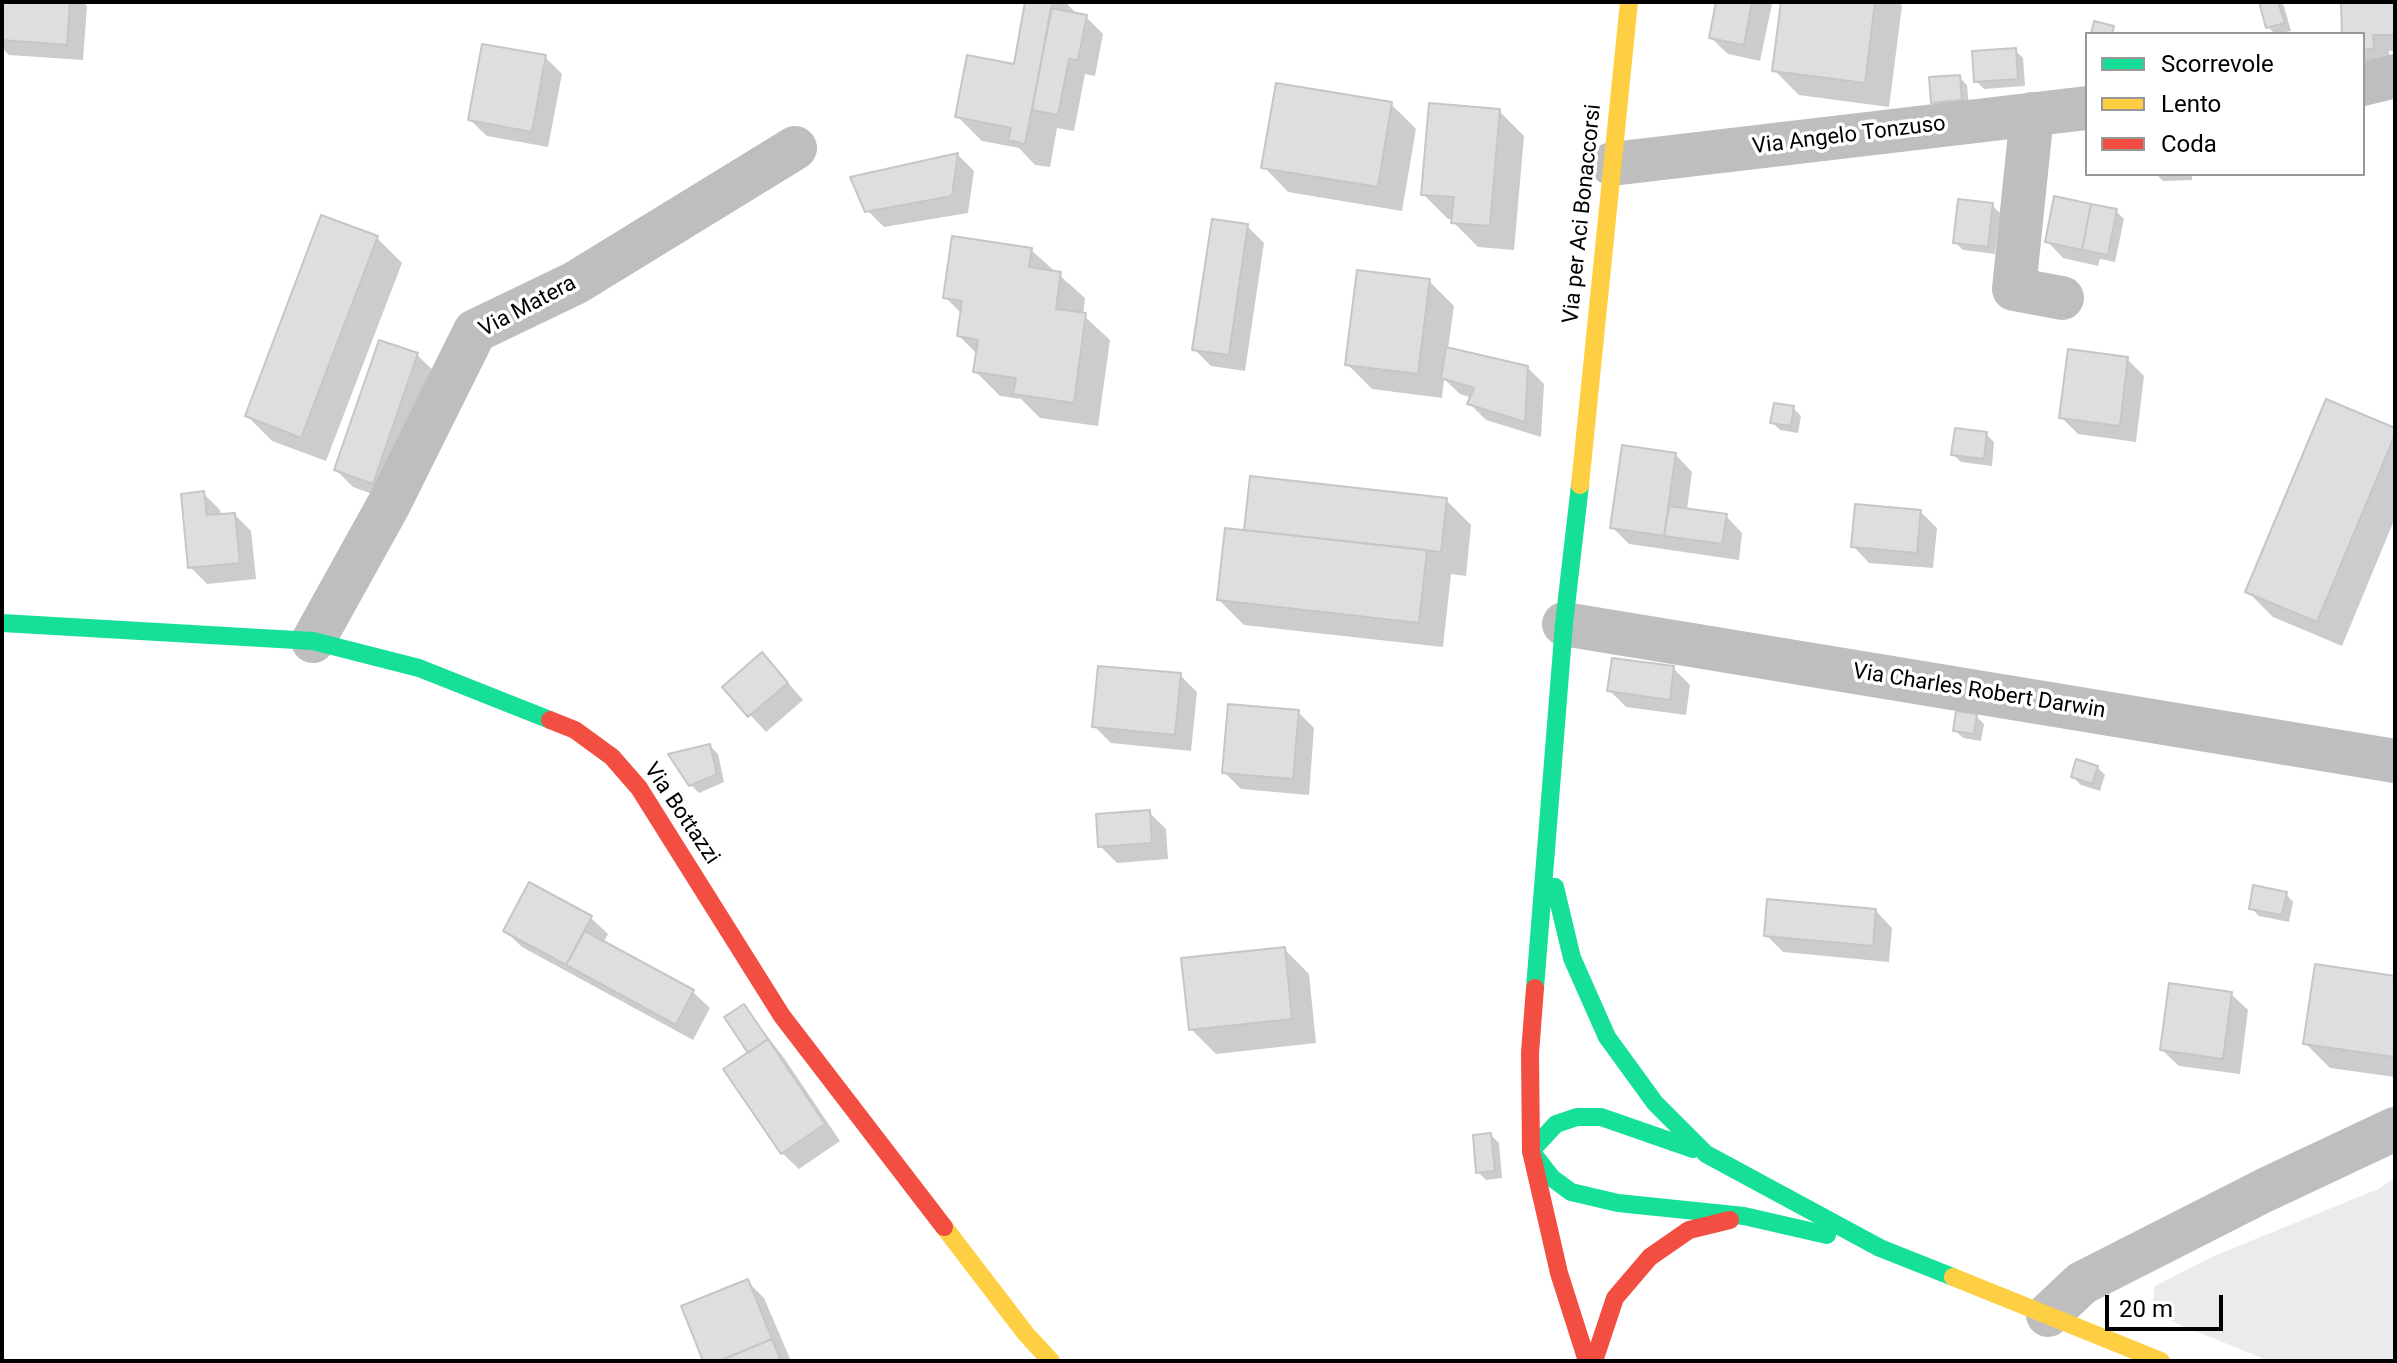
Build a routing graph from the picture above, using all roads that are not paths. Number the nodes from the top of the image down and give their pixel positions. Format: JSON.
{"nodes":[{"id":1,"x":1629,"y":2,"type":"edge"},
{"id":2,"x":2395,"y":76,"type":"edge"},
{"id":3,"x":2365,"y":84,"type":"edge"},
{"id":4,"x":2085,"y":108,"type":"edge"},
{"id":5,"x":2032,"y":114,"type":"junction"},
{"id":6,"x":795,"y":148,"type":"dead end"},
{"id":7,"x":1612,"y":164,"type":"junction"},
{"id":8,"x":2062,"y":298,"type":"dead end"},
{"id":9,"x":2,"y":623,"type":"edge"},
{"id":10,"x":1564,"y":624,"type":"junction"},
{"id":11,"x":313,"y":641,"type":"junction"},
{"id":12,"x":2395,"y":761,"type":"edge"},
{"id":13,"x":1545,"y":842,"type":"junction"},
{"id":14,"x":2395,"y":1129,"type":"edge"},
{"id":15,"x":1531,"y":1151,"type":"junction"},
{"id":16,"x":1706,"y":1154,"type":"junction"},
{"id":17,"x":1744,"y":1216,"type":"junction"},
{"id":18,"x":1880,"y":1248,"type":"junction"},
{"id":19,"x":2048,"y":1315,"type":"junction"},
{"id":20,"x":1039,"y":1352,"type":"edge"},
{"id":21,"x":1587,"y":1361,"type":"edge"},
{"id":22,"x":1594,"y":1361,"type":"edge"},
{"id":23,"x":2161,"y":1361,"type":"edge"}],
"edges":[{"from":1,"to":7,"type":"main road","name":"Via per Aci Bonaccorsi"},
{"from":2,"to":3,"type":"street"},
{"from":4,"to":5,"type":"street","name":"Via Angelo Tonzuso"},
{"from":5,"to":7,"type":"street","name":"Via Angelo Tonzuso"},
{"from":5,"to":8,"type":"street"},
{"from":6,"to":11,"type":"street","name":"Via Matera"},
{"from":7,"to":10,"type":"main road","name":"Via per Aci Bonaccorsi"},
{"from":9,"to":11,"type":"main road","name":"Via Bottazzi"},
{"from":10,"to":12,"type":"street","name":"Via Charles Robert Darwin"},
{"from":10,"to":13,"type":"main road","name":"Via per Aci Bonaccorsi"},
{"from":11,"to":20,"type":"main road","name":"Via Bottazzi"},
{"from":13,"to":15,"type":"main road","name":"Via per Aci Bonaccorsi"},
{"from":13,"to":16,"type":"main road"},
{"from":14,"to":19,"type":"street"},
{"from":15,"to":16,"type":"main road"},
{"from":15,"to":17,"type":"main road"},
{"from":15,"to":21,"type":"main road","name":"Via per Aci Bonaccorsi"},
{"from":16,"to":18,"type":"main road"},
{"from":17,"to":18,"type":"main road"},
{"from":17,"to":22,"type":"main road"},
{"from":18,"to":19,"type":"main road"},
{"from":19,"to":23,"type":"main road"}]}
